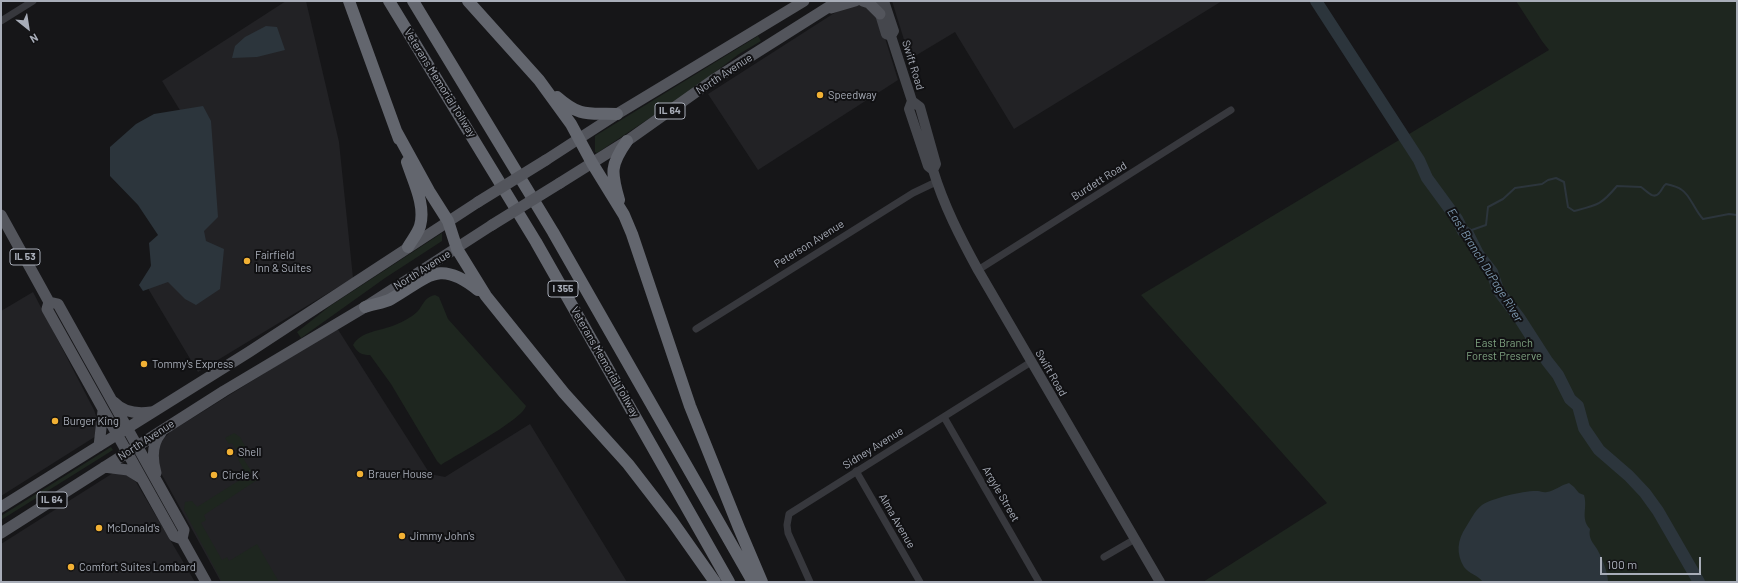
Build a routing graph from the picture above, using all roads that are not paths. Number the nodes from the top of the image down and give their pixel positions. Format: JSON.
{"nodes":[{"id":1,"x":33,"y":1,"type":"edge"},
{"id":2,"x":349,"y":1,"type":"edge"},
{"id":3,"x":389,"y":1,"type":"edge"},
{"id":4,"x":413,"y":1,"type":"edge"},
{"id":5,"x":468,"y":1,"type":"edge"},
{"id":6,"x":804,"y":1,"type":"edge"},
{"id":7,"x":838,"y":1,"type":"edge"},
{"id":8,"x":855,"y":1,"type":"edge"},
{"id":9,"x":863,"y":1,"type":"edge"},
{"id":10,"x":876,"y":1,"type":"edge"},
{"id":11,"x":884,"y":1,"type":"edge"},
{"id":12,"x":880,"y":14,"type":"junction"},
{"id":13,"x":816,"y":15,"type":"junction"},
{"id":14,"x":1,"y":21,"type":"edge"},
{"id":15,"x":891,"y":36,"type":"junction"},
{"id":16,"x":539,"y":80,"type":"junction"},
{"id":17,"x":1231,"y":110,"type":"dead end"},
{"id":18,"x":617,"y":114,"type":"junction"},
{"id":19,"x":396,"y":131,"type":"junction"},
{"id":20,"x":578,"y":139,"type":"junction"},
{"id":21,"x":627,"y":141,"type":"junction"},
{"id":22,"x":592,"y":163,"type":"junction"},
{"id":23,"x":936,"y":182,"type":"junction"},
{"id":24,"x":1,"y":215,"type":"edge"},
{"id":25,"x":624,"y":215,"type":"junction"},
{"id":26,"x":448,"y":221,"type":"junction"},
{"id":27,"x":408,"y":247,"type":"junction"},
{"id":28,"x":457,"y":249,"type":"junction"},
{"id":29,"x":978,"y":270,"type":"junction"},
{"id":30,"x":486,"y":296,"type":"junction"},
{"id":31,"x":49,"y":302,"type":"junction"},
{"id":32,"x":365,"y":307,"type":"junction"},
{"id":33,"x":696,"y":329,"type":"dead end"},
{"id":34,"x":1031,"y":362,"type":"junction"},
{"id":35,"x":110,"y":397,"type":"junction"},
{"id":36,"x":103,"y":410,"type":"junction"},
{"id":37,"x":154,"y":412,"type":"junction"},
{"id":38,"x":944,"y":417,"type":"junction"},
{"id":39,"x":128,"y":428,"type":"junction"},
{"id":40,"x":164,"y":429,"type":"junction"},
{"id":41,"x":117,"y":435,"type":"junction"},
{"id":42,"x":99,"y":446,"type":"junction"},
{"id":43,"x":138,"y":446,"type":"junction"},
{"id":44,"x":127,"y":452,"type":"junction"},
{"id":45,"x":104,"y":467,"type":"junction"},
{"id":46,"x":856,"y":471,"type":"junction"},
{"id":47,"x":142,"y":479,"type":"junction"},
{"id":48,"x":158,"y":483,"type":"junction"},
{"id":49,"x":1,"y":507,"type":"edge"},
{"id":50,"x":1,"y":533,"type":"edge"},
{"id":51,"x":182,"y":539,"type":"junction"},
{"id":52,"x":1134,"y":539,"type":"junction"},
{"id":53,"x":1104,"y":557,"type":"dead end"},
{"id":54,"x":206,"y":582,"type":"edge"},
{"id":55,"x":715,"y":582,"type":"edge"},
{"id":56,"x":729,"y":582,"type":"edge"},
{"id":57,"x":753,"y":582,"type":"edge"},
{"id":58,"x":762,"y":582,"type":"edge"},
{"id":59,"x":810,"y":582,"type":"edge"},
{"id":60,"x":920,"y":582,"type":"edge"},
{"id":61,"x":1039,"y":582,"type":"edge"},
{"id":62,"x":1160,"y":582,"type":"edge"}],
"edges":[{"from":1,"to":14,"type":"street"},
{"from":2,"to":19,"type":"highway"},
{"from":3,"to":56,"type":"highway","name":"Veterans Memorial Tollway","number":"I 355"},
{"from":4,"to":57,"type":"highway","name":"Veterans Memorial Tollway","number":"I 355"},
{"from":5,"to":16,"type":"highway"},
{"from":6,"to":18,"type":"main road","name":"North Avenue","number":"IL 64"},
{"from":7,"to":13,"type":"main road","name":"North Avenue","number":"IL 64"},
{"from":8,"to":13,"type":"main road"},
{"from":9,"to":12,"type":"main road"},
{"from":10,"to":12,"type":"street","name":"Swift Road"},
{"from":11,"to":15,"type":"street","name":"Swift Road"},
{"from":12,"to":15,"type":"street","name":"Swift Road"},
{"from":13,"to":21,"type":"main road","name":"North Avenue","number":"IL 64"},
{"from":15,"to":23,"type":"street","name":"Swift Road"},
{"from":16,"to":18,"type":"highway"},
{"from":16,"to":20,"type":"highway"},
{"from":17,"to":29,"type":"street","name":"Burdett Road"},
{"from":18,"to":20,"type":"main road","name":"North Avenue","number":"IL 64"},
{"from":19,"to":26,"type":"highway"},
{"from":19,"to":27,"type":"highway"},
{"from":20,"to":22,"type":"highway"},
{"from":20,"to":26,"type":"main road","name":"North Avenue","number":"IL 64","bridge":true},
{"from":21,"to":22,"type":"main road","name":"North Avenue","number":"IL 64"},
{"from":21,"to":25,"type":"highway"},
{"from":22,"to":25,"type":"highway"},
{"from":22,"to":28,"type":"main road","name":"North Avenue","number":"IL 64","bridge":true},
{"from":23,"to":29,"type":"street","name":"Swift Road"},
{"from":23,"to":33,"type":"street","name":"Peterson Avenue"},
{"from":24,"to":31,"type":"main road","number":"IL 53"},
{"from":25,"to":58,"type":"highway"},
{"from":26,"to":27,"type":"main road","name":"North Avenue","number":"IL 64"},
{"from":26,"to":28,"type":"highway"},
{"from":27,"to":37,"type":"main road","name":"North Avenue","number":"IL 64"},
{"from":28,"to":30,"type":"highway"},
{"from":28,"to":32,"type":"main road","name":"North Avenue","number":"IL 64"},
{"from":29,"to":34,"type":"street","name":"Swift Road"},
{"from":30,"to":32,"type":"highway"},
{"from":30,"to":55,"type":"highway"},
{"from":31,"to":35,"type":"main road","number":"IL 53"},
{"from":31,"to":36,"type":"main road","number":"IL 53"},
{"from":32,"to":40,"type":"main road","name":"North Avenue","number":"IL 64"},
{"from":34,"to":38,"type":"street","name":"Sidney Avenue"},
{"from":34,"to":52,"type":"street","name":"Swift Road"},
{"from":35,"to":37,"type":"main road"},
{"from":35,"to":39,"type":"main road","number":"IL 53"},
{"from":36,"to":41,"type":"main road","number":"IL 53"},
{"from":36,"to":42,"type":"main road"},
{"from":37,"to":39,"type":"main road","name":"North Avenue","number":"IL 64"},
{"from":38,"to":46,"type":"street","name":"Sidney Avenue"},
{"from":38,"to":61,"type":"street","name":"Argyle Street"},
{"from":39,"to":41,"type":"main road","name":"North Avenue","number":"IL 64"},
{"from":39,"to":43,"type":"main road","number":"IL 53"},
{"from":40,"to":43,"type":"main road","name":"North Avenue","number":"IL 64"},
{"from":40,"to":48,"type":"main road"},
{"from":41,"to":42,"type":"main road","name":"North Avenue","number":"IL 64"},
{"from":41,"to":44,"type":"main road","number":"IL 53"},
{"from":42,"to":49,"type":"main road","name":"North Avenue","number":"IL 64"},
{"from":43,"to":44,"type":"main road","name":"North Avenue","number":"IL 64"},
{"from":43,"to":48,"type":"main road","number":"IL 53"},
{"from":44,"to":45,"type":"main road","name":"North Avenue","number":"IL 64"},
{"from":44,"to":47,"type":"main road","number":"IL 53"},
{"from":45,"to":47,"type":"main road"},
{"from":45,"to":50,"type":"main road","name":"North Avenue","number":"IL 64"},
{"from":46,"to":59,"type":"street","name":"Sidney Avenue"},
{"from":46,"to":60,"type":"street","name":"Alma Avenue"},
{"from":47,"to":51,"type":"main road","number":"IL 53"},
{"from":48,"to":51,"type":"main road","number":"IL 53"},
{"from":51,"to":54,"type":"main road","number":"IL 53"},
{"from":52,"to":53,"type":"street"},
{"from":52,"to":62,"type":"street","name":"Swift Road"}]}
